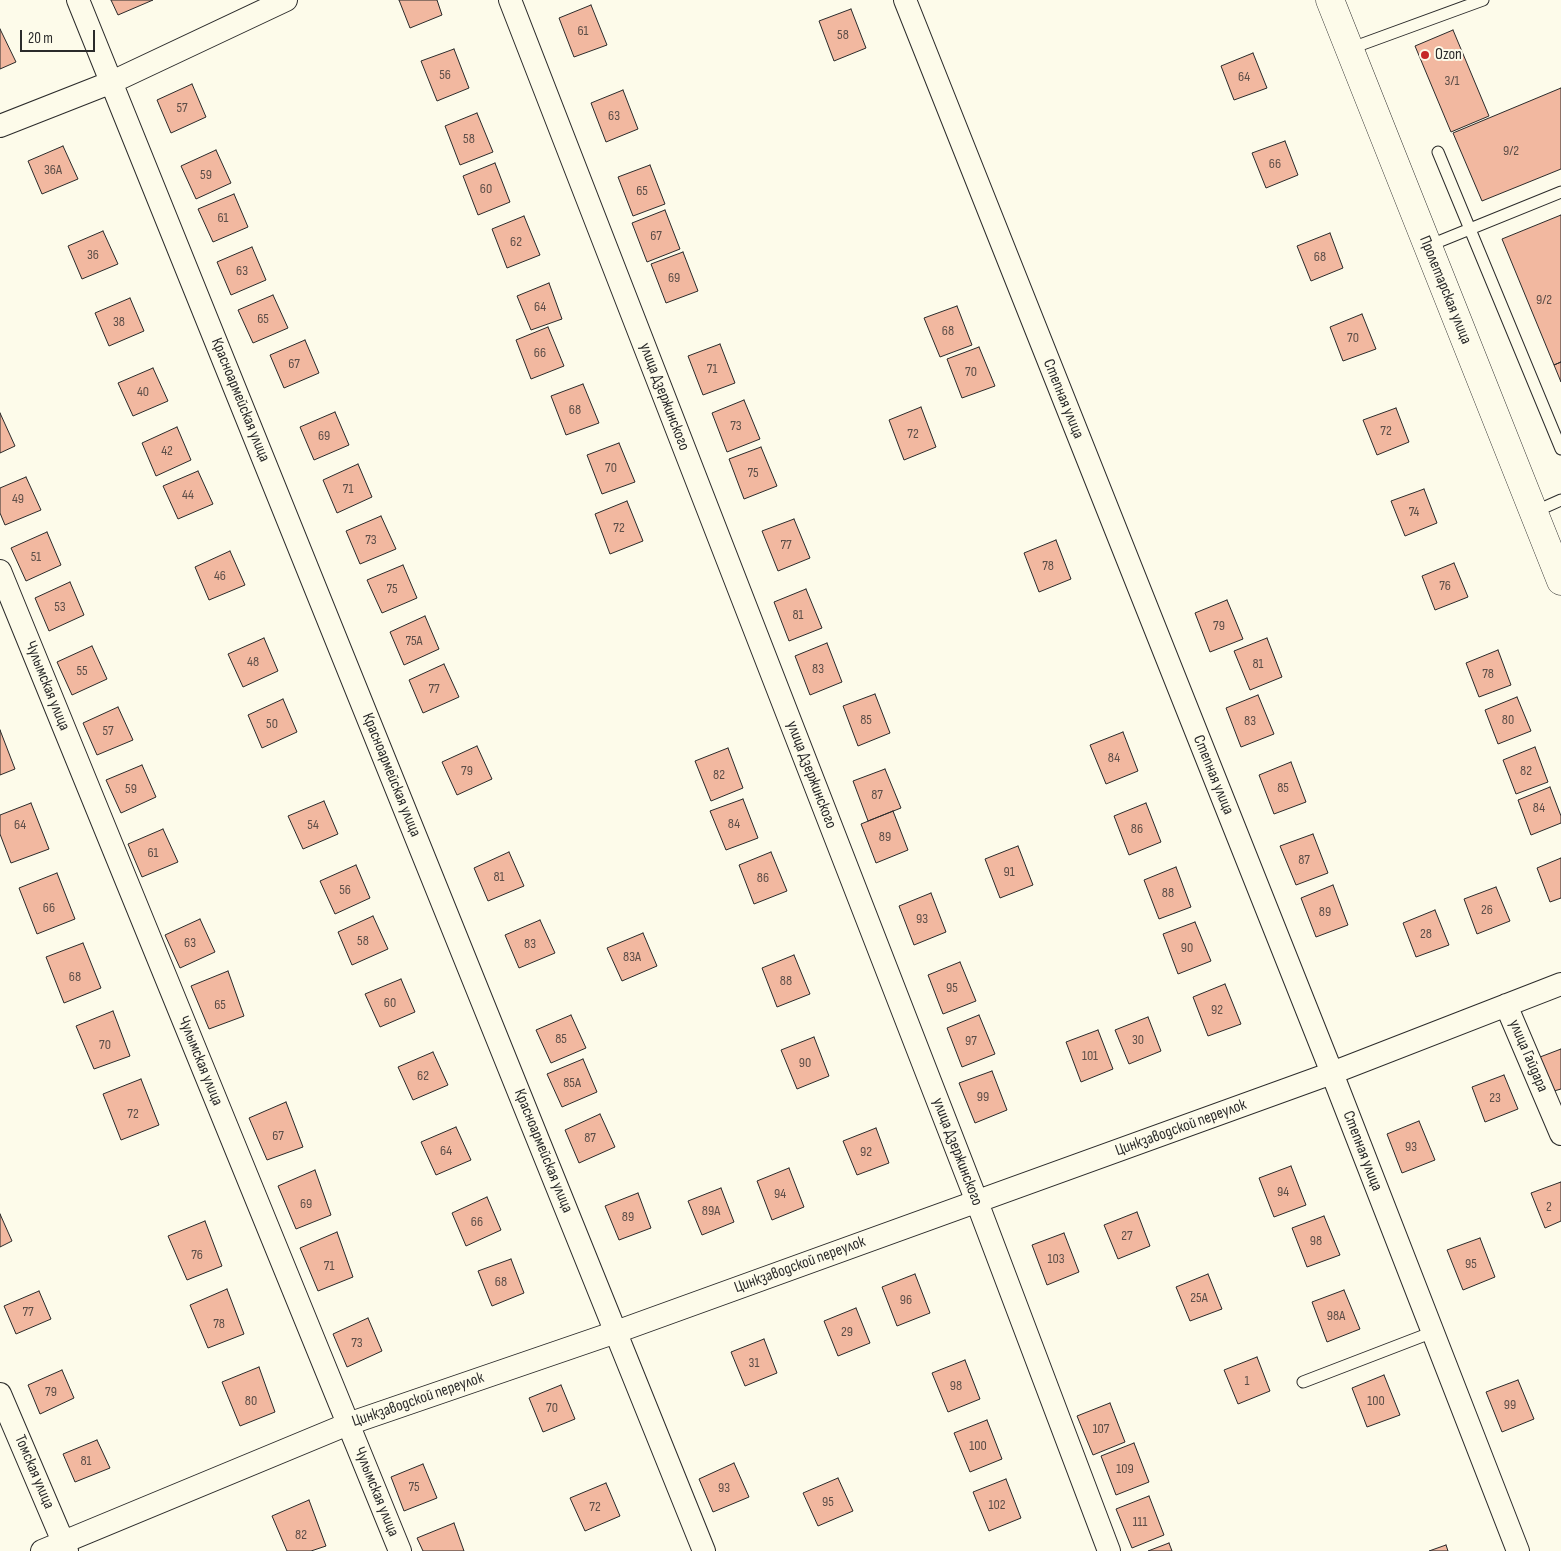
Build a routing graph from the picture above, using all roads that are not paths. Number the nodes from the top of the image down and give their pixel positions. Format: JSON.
{"nodes":[{"id":1,"x":78,"y":0,"type":"edge"},
{"id":2,"x":286,"y":0,"type":"edge"},
{"id":3,"x":510,"y":0,"type":"edge"},
{"id":4,"x":905,"y":0,"type":"edge"},
{"id":5,"x":1330,"y":0,"type":"edge"},
{"id":6,"x":1483,"y":0,"type":"edge"},
{"id":7,"x":1349,"y":49,"type":"junction"},
{"id":8,"x":112,"y":82,"type":"junction"},
{"id":9,"x":0,"y":126,"type":"edge"},
{"id":10,"x":1438,"y":152,"type":"dead end"},
{"id":11,"x":1561,"y":192,"type":"edge"},
{"id":12,"x":1470,"y":229,"type":"junction"},
{"id":13,"x":1428,"y":246,"type":"junction"},
{"id":14,"x":1561,"y":449,"type":"edge"},
{"id":15,"x":1561,"y":500,"type":"edge"},
{"id":16,"x":1534,"y":512,"type":"junction"},
{"id":17,"x":0,"y":572,"type":"edge"},
{"id":18,"x":1561,"y":581,"type":"edge"},
{"id":19,"x":1561,"y":984,"type":"edge"},
{"id":20,"x":1506,"y":1005,"type":"junction"},
{"id":21,"x":1332,"y":1073,"type":"junction"},
{"id":22,"x":1561,"y":1134,"type":"edge"},
{"id":23,"x":976,"y":1202,"type":"junction"},
{"id":24,"x":616,"y":1332,"type":"junction"},
{"id":25,"x":1433,"y":1332,"type":"junction"},
{"id":26,"x":1303,"y":1382,"type":"dead end"},
{"id":27,"x":0,"y":1394,"type":"edge"},
{"id":28,"x":348,"y":1424,"type":"junction"},
{"id":29,"x":66,"y":1546,"type":"edge"},
{"id":30,"x":42,"y":1551,"type":"edge"},
{"id":31,"x":400,"y":1551,"type":"edge"},
{"id":32,"x":704,"y":1551,"type":"edge"},
{"id":33,"x":1108,"y":1551,"type":"edge"},
{"id":34,"x":1518,"y":1551,"type":"edge"}],
"edges":[{"from":1,"to":8,"type":"street","name":"Красноармейская улица"},
{"from":2,"to":8,"type":"street"},
{"from":3,"to":23,"type":"street","name":"улица Дзержинского"},
{"from":4,"to":21,"type":"street","name":"Степная улица"},
{"from":5,"to":7,"type":"main road","name":"Пролетарская улица"},
{"from":6,"to":7,"type":"lane"},
{"from":7,"to":13,"type":"main road","name":"Пролетарская улица"},
{"from":8,"to":9,"type":"street"},
{"from":8,"to":24,"type":"street","name":"Красноармейская улица"},
{"from":10,"to":12,"type":"lane"},
{"from":11,"to":12,"type":"lane"},
{"from":12,"to":13,"type":"lane"},
{"from":12,"to":14,"type":"lane"},
{"from":13,"to":16,"type":"main road","name":"Пролетарская улица"},
{"from":15,"to":16,"type":"lane"},
{"from":16,"to":18,"type":"main road","name":"Пролетарская улица"},
{"from":17,"to":28,"type":"street","name":"Чулымская улица"},
{"from":19,"to":20,"type":"street","name":"Цинкзаводской переулок"},
{"from":20,"to":21,"type":"street","name":"Цинкзаводской переулок"},
{"from":20,"to":22,"type":"street","name":"улица Гайдара"},
{"from":21,"to":23,"type":"street","name":"Цинкзаводской переулок"},
{"from":21,"to":25,"type":"street","name":"Степная улица"},
{"from":23,"to":24,"type":"street","name":"Цинкзаводской переулок"},
{"from":23,"to":33,"type":"street","name":"улица Дзержинского"},
{"from":24,"to":28,"type":"street","name":"Цинкзаводской переулок"},
{"from":24,"to":32,"type":"street","name":"Красноармейская улица"},
{"from":25,"to":26,"type":"lane"},
{"from":25,"to":34,"type":"street","name":"Степная улица"},
{"from":27,"to":29,"type":"street","name":"Томская улица"},
{"from":28,"to":29,"type":"street","name":"Цинкзаводской переулок"},
{"from":28,"to":31,"type":"street","name":"Чулымская улица"},
{"from":29,"to":30,"type":"street","name":"Цинкзаводской переулок"}]}
